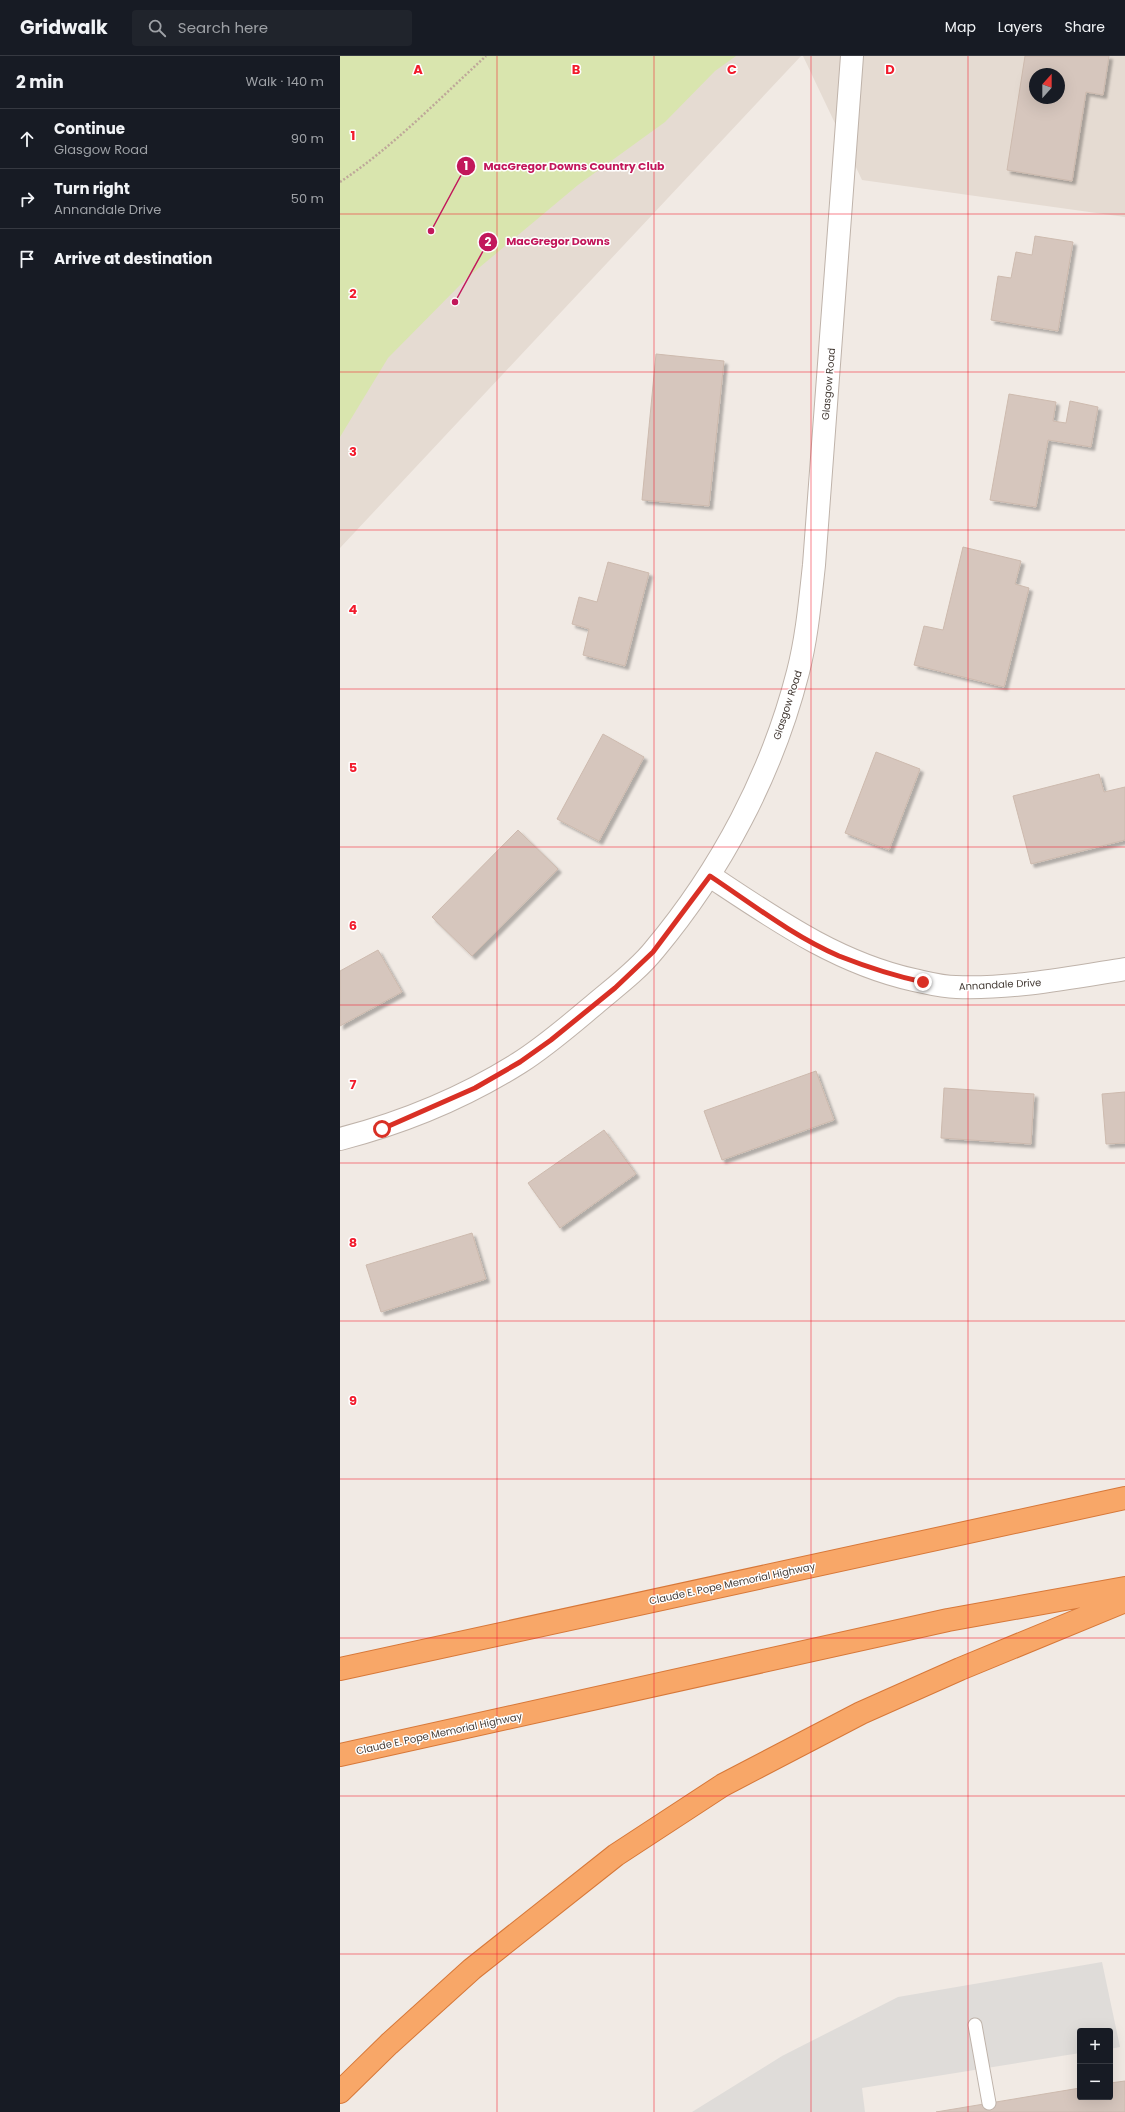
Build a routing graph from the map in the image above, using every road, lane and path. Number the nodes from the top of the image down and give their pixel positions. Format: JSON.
{"nodes":[{"id":1,"x":486,"y":56,"type":"edge"},
{"id":2,"x":852,"y":56,"type":"edge"},
{"id":3,"x":340,"y":182,"type":"edge"},
{"id":4,"x":710,"y":876,"type":"junction"},
{"id":5,"x":1125,"y":969,"type":"edge"},
{"id":6,"x":340,"y":1139,"type":"edge"},
{"id":7,"x":1125,"y":1498,"type":"edge"},
{"id":8,"x":1125,"y":1588,"type":"edge"},
{"id":9,"x":1125,"y":1601,"type":"edge"},
{"id":10,"x":340,"y":1669,"type":"edge"},
{"id":11,"x":340,"y":1755,"type":"edge"},
{"id":12,"x":975,"y":2025,"type":"dead end"},
{"id":13,"x":340,"y":2092,"type":"edge"},
{"id":14,"x":989,"y":2103,"type":"dead end"}],
"edges":[{"from":1,"to":3,"type":"path"},
{"from":2,"to":4,"type":"street","name":"Glasgow Road"},
{"from":4,"to":5,"type":"street","name":"Annandale Drive"},
{"from":4,"to":6,"type":"street","name":"Glasgow Road"},
{"from":7,"to":10,"type":"highway","name":"Claude E. Pope Memorial Highway"},
{"from":8,"to":11,"type":"highway","name":"Claude E. Pope Memorial Highway"},
{"from":9,"to":13,"type":"highway"},
{"from":12,"to":14,"type":"lane"}]}
